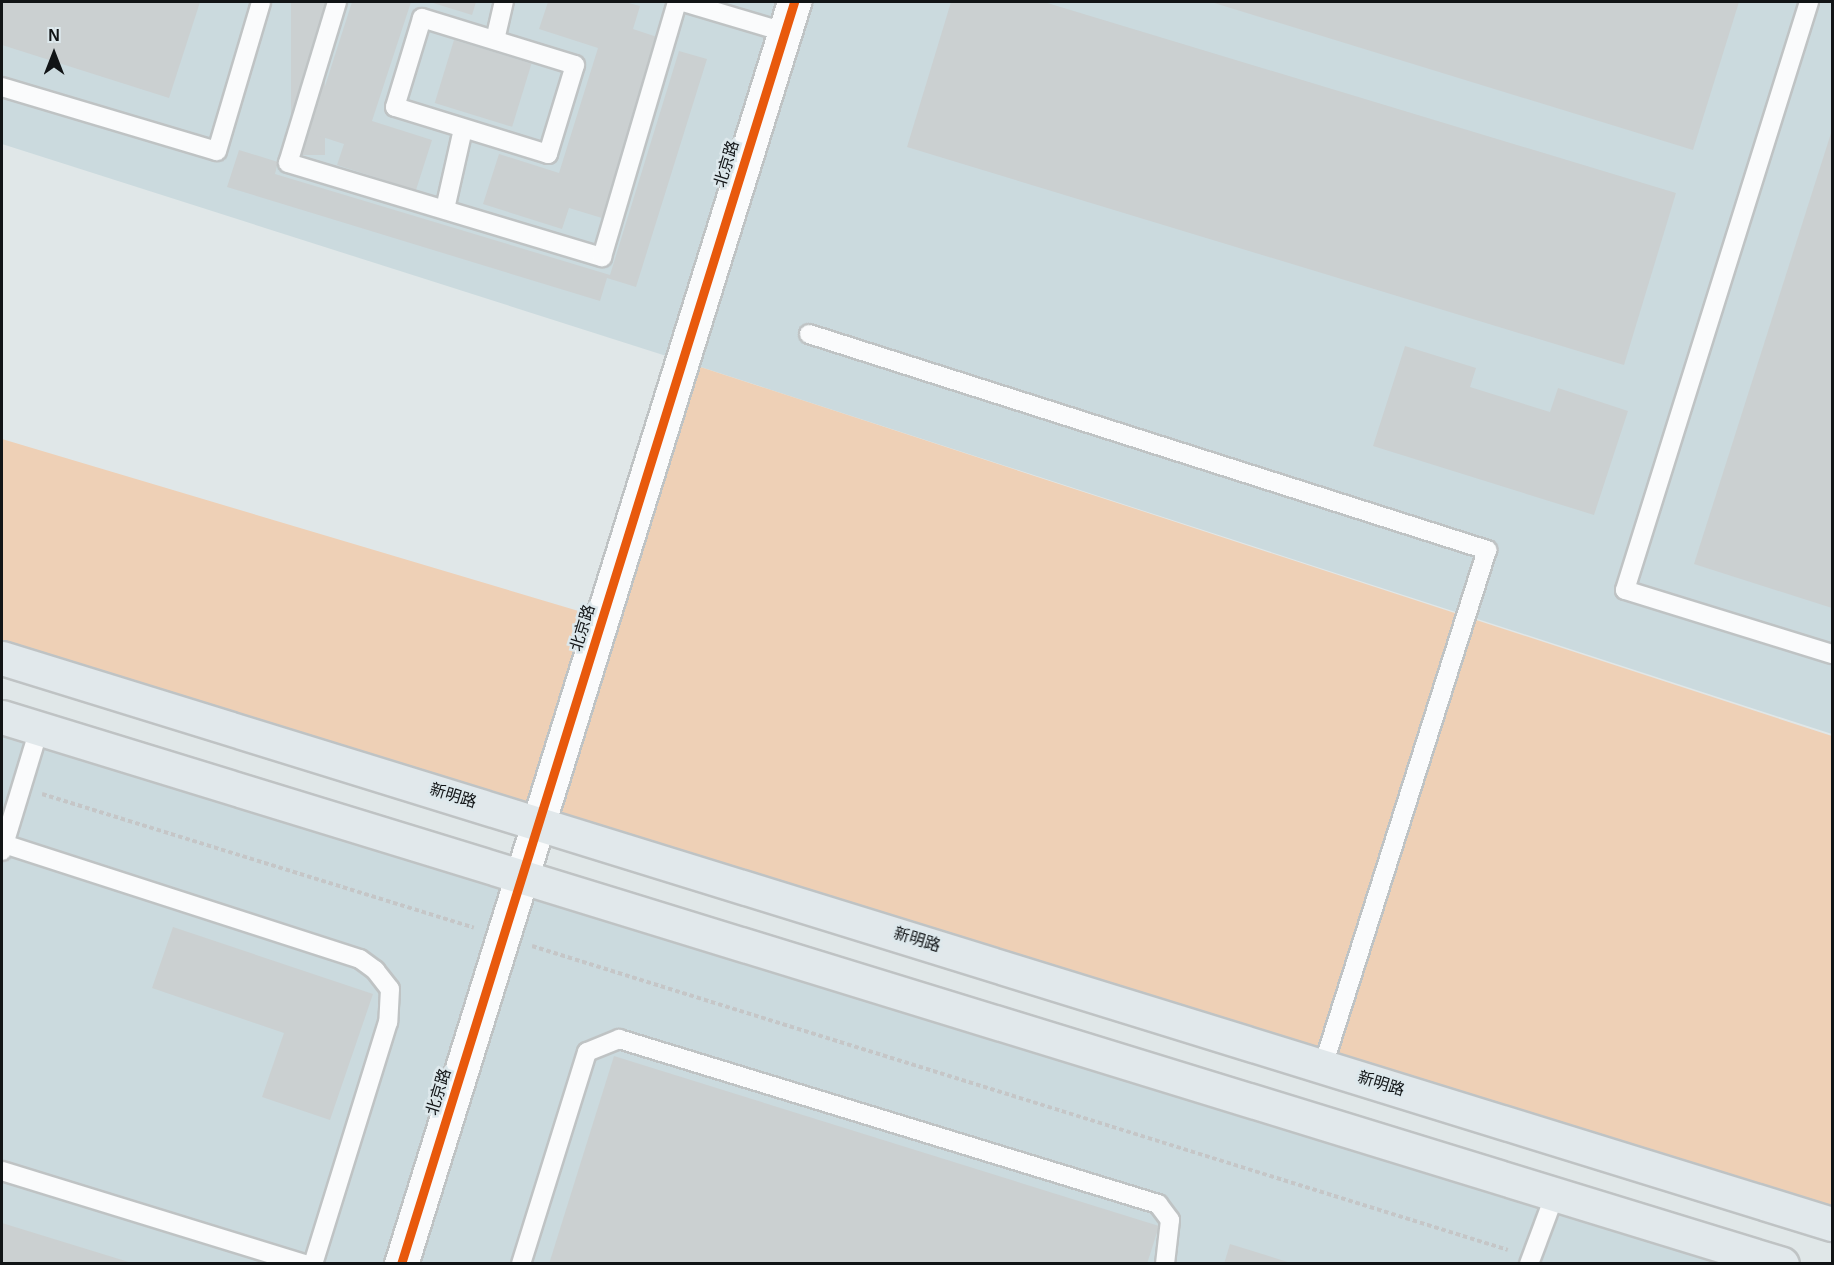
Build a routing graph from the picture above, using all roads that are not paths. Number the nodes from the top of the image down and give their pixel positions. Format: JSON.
{"nodes":[{"id":1,"x":261,"y":2,"type":"edge"},
{"id":2,"x":338,"y":2,"type":"edge"},
{"id":3,"x":504,"y":2,"type":"edge"},
{"id":4,"x":677,"y":2,"type":"edge"},
{"id":5,"x":682,"y":2,"type":"edge"},
{"id":6,"x":1809,"y":2,"type":"edge"},
{"id":7,"x":789,"y":17,"type":"edge"},
{"id":8,"x":495,"y":40,"type":"junction"},
{"id":9,"x":2,"y":87,"type":"edge"},
{"id":10,"x":463,"y":129,"type":"junction"},
{"id":11,"x":444,"y":209,"type":"junction"},
{"id":12,"x":809,"y":334,"type":"dead end"},
{"id":13,"x":1833,"y":654,"type":"edge"},
{"id":14,"x":2,"y":658,"type":"edge"},
{"id":15,"x":2,"y":717,"type":"edge"},
{"id":16,"x":39,"y":729,"type":"junction"},
{"id":17,"x":538,"y":822,"type":"junction"},
{"id":18,"x":3,"y":848,"type":"edge"},
{"id":19,"x":522,"y":877,"type":"junction"},
{"id":20,"x":1323,"y":1066,"type":"junction"},
{"id":21,"x":2,"y":1171,"type":"edge"},
{"id":22,"x":1556,"y":1194,"type":"junction"},
{"id":23,"x":1833,"y":1224,"type":"edge"},
{"id":24,"x":1530,"y":1260,"type":"edge"},
{"id":25,"x":305,"y":1263,"type":"edge"},
{"id":26,"x":313,"y":1263,"type":"edge"},
{"id":27,"x":401,"y":1263,"type":"edge"},
{"id":28,"x":521,"y":1263,"type":"edge"},
{"id":29,"x":1165,"y":1263,"type":"edge"},
{"id":30,"x":1782,"y":1263,"type":"edge"}],
"edges":[{"from":1,"to":9,"type":"lane"},
{"from":2,"to":11,"type":"lane"},
{"from":3,"to":8,"type":"lane"},
{"from":4,"to":11,"type":"lane"},
{"from":5,"to":7,"type":"lane"},
{"from":6,"to":13,"type":"lane"},
{"from":7,"to":17,"type":"street","name":"北京路"},
{"from":8,"to":10,"type":"lane"},
{"from":8,"to":10,"type":"lane"},
{"from":10,"to":11,"type":"lane"},
{"from":12,"to":20,"type":"lane"},
{"from":14,"to":17,"type":"main road","name":"新明路"},
{"from":15,"to":16,"type":"main road"},
{"from":16,"to":18,"type":"lane"},
{"from":16,"to":19,"type":"main road"},
{"from":17,"to":19,"type":"street","name":"北京路"},
{"from":17,"to":20,"type":"main road","name":"新明路"},
{"from":18,"to":26,"type":"lane"},
{"from":19,"to":22,"type":"main road"},
{"from":19,"to":27,"type":"street","name":"北京路"},
{"from":20,"to":23,"type":"main road","name":"新明路"},
{"from":21,"to":25,"type":"lane"},
{"from":22,"to":24,"type":"lane"},
{"from":22,"to":30,"type":"main road"},
{"from":28,"to":29,"type":"lane"}]}
